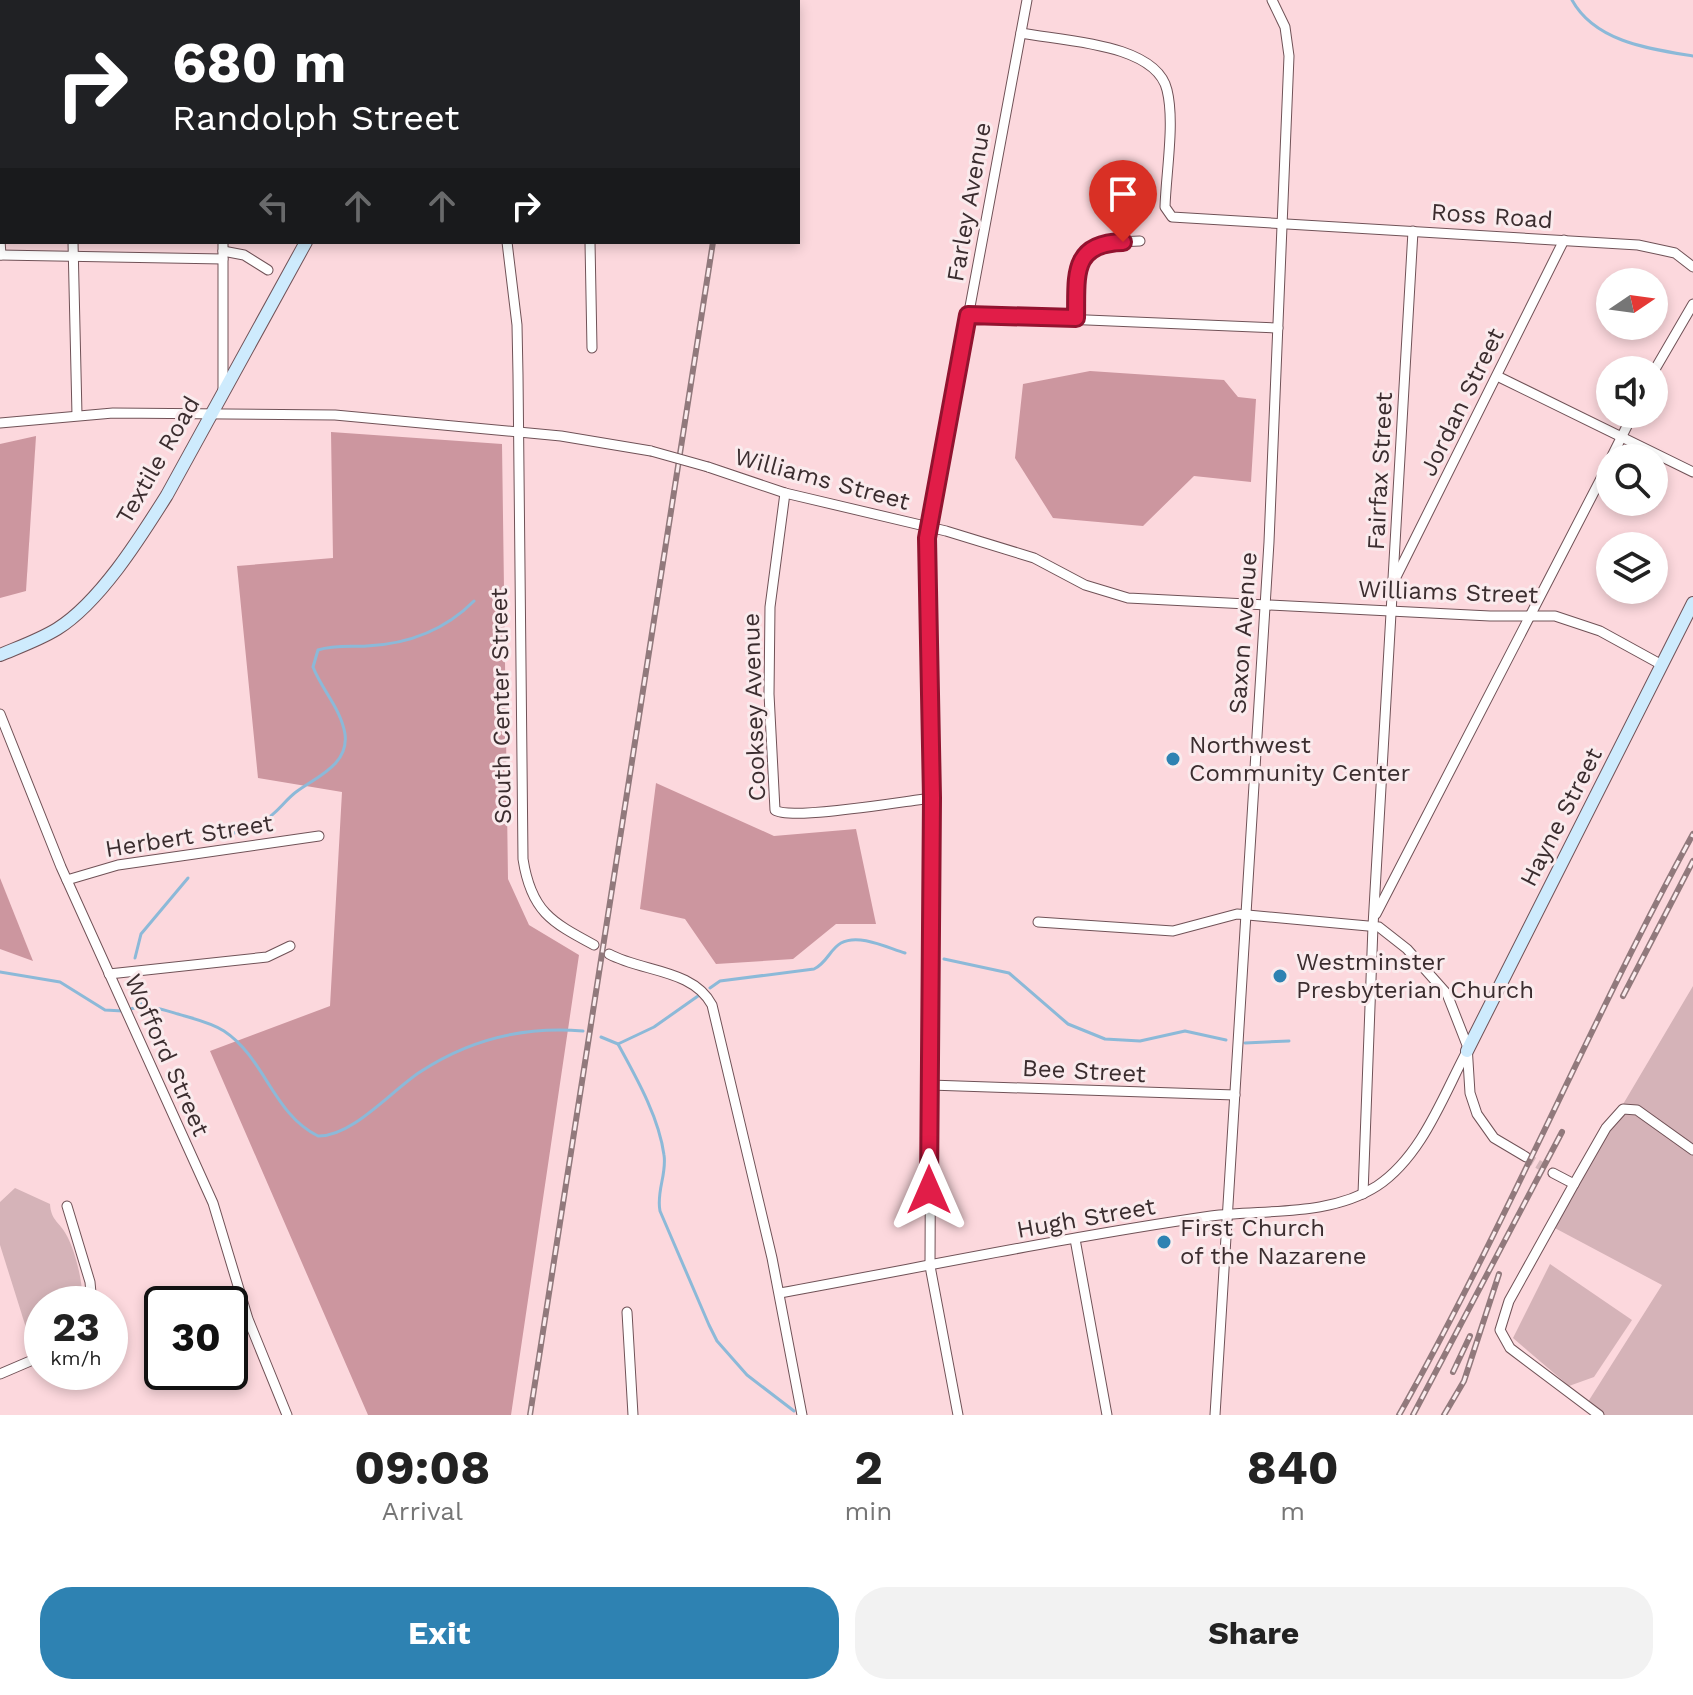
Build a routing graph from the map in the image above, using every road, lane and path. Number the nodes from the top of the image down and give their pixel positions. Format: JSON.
{"nodes":[{"id":1,"x":1027,"y":0,"type":"edge"},
{"id":2,"x":1272,"y":0,"type":"edge"},
{"id":3,"x":1021,"y":33,"type":"junction"},
{"id":4,"x":1283,"y":224,"type":"junction"},
{"id":5,"x":1413,"y":231,"type":"junction"},
{"id":6,"x":1564,"y":240,"type":"junction"},
{"id":7,"x":1140,"y":241,"type":"dead end"},
{"id":8,"x":73,"y":244,"type":"edge"},
{"id":9,"x":305,"y":244,"type":"edge"},
{"id":10,"x":507,"y":244,"type":"edge"},
{"id":11,"x":590,"y":244,"type":"edge"},
{"id":12,"x":223,"y":251,"type":"edge"},
{"id":13,"x":1,"y":255,"type":"edge"},
{"id":14,"x":74,"y":256,"type":"junction"},
{"id":15,"x":1693,"y":267,"type":"edge"},
{"id":16,"x":268,"y":270,"type":"dead end"},
{"id":17,"x":1693,"y":304,"type":"edge"},
{"id":18,"x":968,"y":315,"type":"junction"},
{"id":19,"x":1076,"y":318,"type":"junction"},
{"id":20,"x":1278,"y":328,"type":"junction"},
{"id":21,"x":592,"y":348,"type":"dead end"},
{"id":22,"x":1663,"y":356,"type":"edge"},
{"id":23,"x":1497,"y":376,"type":"junction"},
{"id":24,"x":223,"y":393,"type":"junction"},
{"id":25,"x":212,"y":414,"type":"junction"},
{"id":26,"x":77,"y":415,"type":"junction"},
{"id":27,"x":0,"y":423,"type":"edge"},
{"id":28,"x":1627,"y":428,"type":"edge"},
{"id":29,"x":517,"y":432,"type":"junction"},
{"id":30,"x":1622,"y":438,"type":"junction"},
{"id":31,"x":1619,"y":444,"type":"edge"},
{"id":32,"x":1693,"y":472,"type":"edge"},
{"id":33,"x":1596,"y":489,"type":"edge"},
{"id":34,"x":785,"y":493,"type":"junction"},
{"id":35,"x":929,"y":527,"type":"junction"},
{"id":36,"x":1394,"y":580,"type":"junction"},
{"id":37,"x":1693,"y":603,"type":"edge"},
{"id":38,"x":1265,"y":606,"type":"junction"},
{"id":39,"x":1392,"y":611,"type":"junction"},
{"id":40,"x":1530,"y":616,"type":"junction"},
{"id":41,"x":0,"y":655,"type":"edge"},
{"id":42,"x":1662,"y":665,"type":"junction"},
{"id":43,"x":0,"y":714,"type":"edge"},
{"id":44,"x":932,"y":798,"type":"junction"},
{"id":45,"x":319,"y":836,"type":"dead end"},
{"id":46,"x":67,"y":880,"type":"junction"},
{"id":47,"x":1246,"y":917,"type":"junction"},
{"id":48,"x":1374,"y":921,"type":"junction"},
{"id":49,"x":1038,"y":922,"type":"dead end"},
{"id":50,"x":594,"y":945,"type":"dead end"},
{"id":51,"x":290,"y":946,"type":"dead end"},
{"id":52,"x":609,"y":954,"type":"dead end"},
{"id":53,"x":109,"y":974,"type":"junction"},
{"id":54,"x":1467,"y":1051,"type":"junction"},
{"id":55,"x":930,"y":1085,"type":"junction"},
{"id":56,"x":1235,"y":1095,"type":"junction"},
{"id":57,"x":1693,"y":1150,"type":"edge"},
{"id":58,"x":1526,"y":1157,"type":"tunnel mouth"},
{"id":59,"x":1553,"y":1173,"type":"tunnel mouth"},
{"id":60,"x":1574,"y":1184,"type":"junction"},
{"id":61,"x":1363,"y":1194,"type":"junction"},
{"id":62,"x":67,"y":1206,"type":"dead end"},
{"id":63,"x":1228,"y":1216,"type":"junction"},
{"id":64,"x":1075,"y":1239,"type":"junction"},
{"id":65,"x":930,"y":1266,"type":"junction"},
{"id":66,"x":90,"y":1286,"type":"edge"},
{"id":67,"x":780,"y":1293,"type":"junction"},
{"id":68,"x":627,"y":1312,"type":"dead end"},
{"id":69,"x":24,"y":1364,"type":"edge"},
{"id":70,"x":0,"y":1374,"type":"edge"},
{"id":71,"x":287,"y":1415,"type":"edge"},
{"id":72,"x":633,"y":1415,"type":"edge"},
{"id":73,"x":802,"y":1415,"type":"edge"},
{"id":74,"x":958,"y":1415,"type":"edge"},
{"id":75,"x":1107,"y":1415,"type":"edge"},
{"id":76,"x":1215,"y":1415,"type":"edge"},
{"id":77,"x":1599,"y":1415,"type":"edge"}],
"edges":[{"from":1,"to":3,"type":"street","name":"Farley Avenue"},
{"from":2,"to":4,"type":"street","name":"Saxon Avenue"},
{"from":3,"to":4,"type":"street","name":"Ross Road"},
{"from":3,"to":18,"type":"street","name":"Farley Avenue"},
{"from":4,"to":5,"type":"street","name":"Ross Road"},
{"from":4,"to":20,"type":"street","name":"Saxon Avenue"},
{"from":5,"to":6,"type":"street","name":"Ross Road"},
{"from":5,"to":36,"type":"street","name":"Fairfax Street"},
{"from":6,"to":15,"type":"street","name":"Ross Road"},
{"from":6,"to":23,"type":"street","name":"Jordan Street"},
{"from":7,"to":19,"type":"street"},
{"from":8,"to":14,"type":"street"},
{"from":9,"to":24,"type":"street","name":"Textile Road"},
{"from":10,"to":29,"type":"street","name":"South Center Street"},
{"from":11,"to":21,"type":"street"},
{"from":12,"to":14,"type":"street"},
{"from":12,"to":16,"type":"street"},
{"from":12,"to":24,"type":"street"},
{"from":13,"to":14,"type":"street"},
{"from":14,"to":26,"type":"street"},
{"from":17,"to":22,"type":"street"},
{"from":18,"to":19,"type":"street"},
{"from":18,"to":35,"type":"street","name":"Farley Avenue"},
{"from":19,"to":20,"type":"street"},
{"from":20,"to":38,"type":"street","name":"Saxon Avenue"},
{"from":23,"to":30,"type":"street"},
{"from":23,"to":36,"type":"street","name":"Jordan Street"},
{"from":24,"to":25,"type":"street","name":"Textile Road"},
{"from":25,"to":26,"type":"street","name":"Williams Street"},
{"from":25,"to":29,"type":"street","name":"Williams Street"},
{"from":25,"to":41,"type":"street","name":"Textile Road"},
{"from":26,"to":27,"type":"street","name":"Williams Street"},
{"from":28,"to":30,"type":"street"},
{"from":29,"to":34,"type":"street","name":"Williams Street","bridge":true},
{"from":29,"to":50,"type":"street","name":"South Center Street"},
{"from":30,"to":31,"type":"street"},
{"from":30,"to":32,"type":"street"},
{"from":33,"to":40,"type":"street"},
{"from":34,"to":35,"type":"street","name":"Williams Street"},
{"from":34,"to":44,"type":"street","name":"Cooksey Avenue"},
{"from":35,"to":38,"type":"street","name":"Williams Street"},
{"from":35,"to":44,"type":"street","name":"Farley Avenue"},
{"from":36,"to":39,"type":"street","name":"Fairfax Street"},
{"from":37,"to":42,"type":"street","name":"Hayne Street"},
{"from":38,"to":39,"type":"street","name":"Williams Street"},
{"from":38,"to":47,"type":"street","name":"Saxon Avenue"},
{"from":39,"to":40,"type":"street","name":"Williams Street"},
{"from":39,"to":48,"type":"street","name":"Fairfax Street"},
{"from":40,"to":42,"type":"street","name":"Williams Street"},
{"from":40,"to":48,"type":"street"},
{"from":42,"to":54,"type":"street","name":"Hayne Street"},
{"from":43,"to":46,"type":"street","name":"Wofford Street"},
{"from":44,"to":55,"type":"street","name":"Farley Avenue"},
{"from":45,"to":46,"type":"street","name":"Herbert Street"},
{"from":46,"to":53,"type":"street","name":"Wofford Street"},
{"from":47,"to":48,"type":"street"},
{"from":47,"to":49,"type":"street"},
{"from":47,"to":56,"type":"street","name":"Saxon Avenue"},
{"from":48,"to":54,"type":"street"},
{"from":48,"to":61,"type":"street","name":"Fairfax Street"},
{"from":51,"to":53,"type":"street"},
{"from":52,"to":67,"type":"street"},
{"from":53,"to":71,"type":"street","name":"Wofford Street"},
{"from":54,"to":58,"type":"street"},
{"from":54,"to":61,"type":"street","name":"Hugh Street"},
{"from":55,"to":56,"type":"street","name":"Bee Street"},
{"from":55,"to":65,"type":"street","name":"Farley Avenue"},
{"from":56,"to":63,"type":"street","name":"Saxon Avenue"},
{"from":57,"to":60,"type":"street"},
{"from":59,"to":60,"type":"street"},
{"from":60,"to":77,"type":"street"},
{"from":61,"to":63,"type":"street","name":"Hugh Street"},
{"from":62,"to":66,"type":"street"},
{"from":63,"to":64,"type":"street","name":"Hugh Street"},
{"from":63,"to":76,"type":"street","name":"Saxon Avenue"},
{"from":64,"to":65,"type":"street","name":"Hugh Street"},
{"from":64,"to":75,"type":"street"},
{"from":65,"to":67,"type":"street","name":"Hugh Street"},
{"from":65,"to":74,"type":"street","name":"Farley Avenue"},
{"from":67,"to":73,"type":"street"},
{"from":68,"to":72,"type":"street"},
{"from":69,"to":70,"type":"street"}]}
